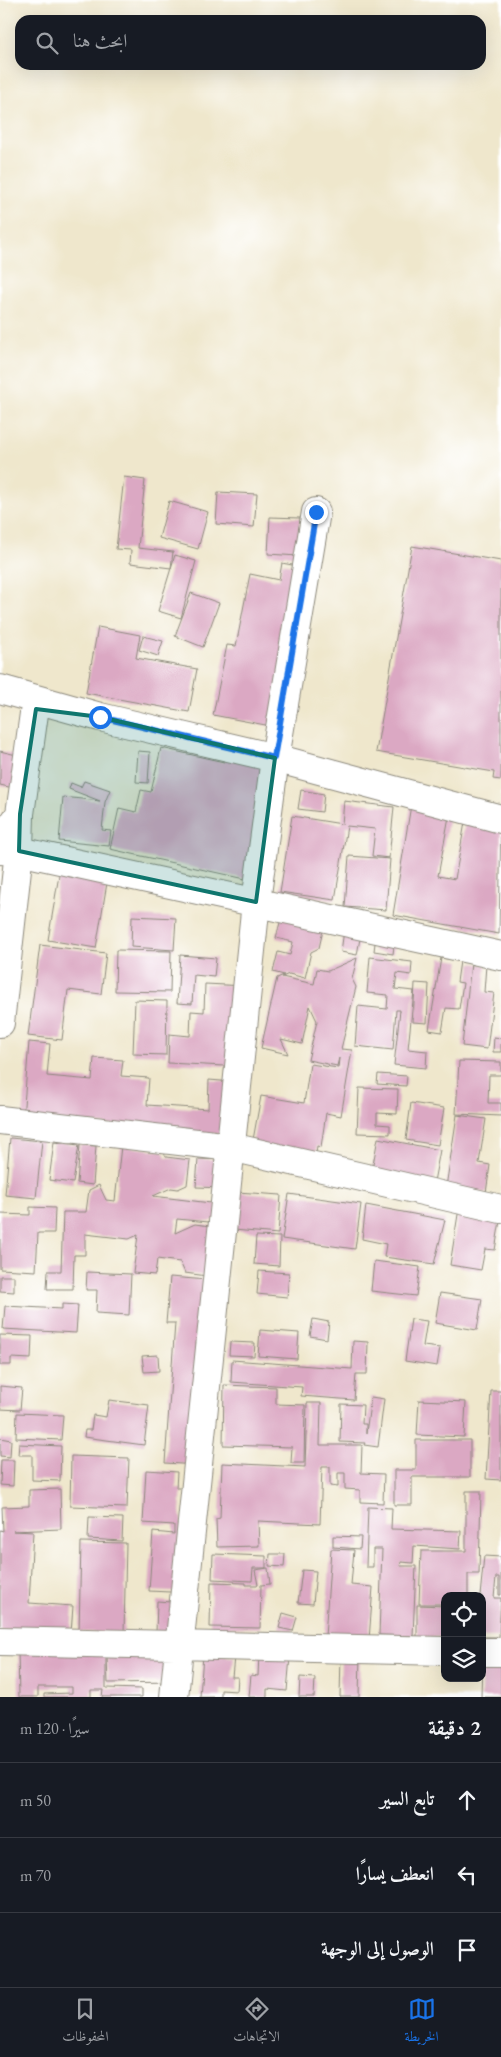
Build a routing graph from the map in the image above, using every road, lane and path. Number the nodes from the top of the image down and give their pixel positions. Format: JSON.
{"nodes":[{"id":1,"x":316,"y":512,"type":"dead end"},
{"id":2,"x":0,"y":689,"type":"edge"},
{"id":3,"x":0,"y":703,"type":"edge"},
{"id":4,"x":36,"y":704,"type":"junction"},
{"id":5,"x":274,"y":758,"type":"junction"},
{"id":6,"x":501,"y":819,"type":"edge"},
{"id":7,"x":6,"y":848,"type":"edge"},
{"id":8,"x":256,"y":902,"type":"junction"},
{"id":9,"x":501,"y":956,"type":"edge"},
{"id":10,"x":0,"y":1023,"type":"edge"},
{"id":11,"x":0,"y":1120,"type":"edge"},
{"id":12,"x":230,"y":1147,"type":"junction"},
{"id":13,"x":501,"y":1209,"type":"edge"},
{"id":14,"x":0,"y":1641,"type":"edge"},
{"id":15,"x":180,"y":1645,"type":"junction"},
{"id":16,"x":441,"y":1651,"type":"edge"},
{"id":17,"x":486,"y":1652,"type":"edge"},
{"id":18,"x":501,"y":1652,"type":"edge"},
{"id":19,"x":174,"y":1697,"type":"edge"}],
"edges":[{"from":1,"to":5,"type":"street"},
{"from":2,"to":4,"type":"street"},
{"from":3,"to":4,"type":"street"},
{"from":4,"to":5,"type":"street"},
{"from":4,"to":7,"type":"street"},
{"from":5,"to":6,"type":"street"},
{"from":5,"to":8,"type":"street"},
{"from":7,"to":8,"type":"street"},
{"from":7,"to":10,"type":"street"},
{"from":8,"to":9,"type":"street"},
{"from":8,"to":12,"type":"street"},
{"from":11,"to":12,"type":"street"},
{"from":12,"to":13,"type":"street"},
{"from":12,"to":15,"type":"street"},
{"from":14,"to":15,"type":"street"},
{"from":15,"to":16,"type":"street"},
{"from":15,"to":19,"type":"street"},
{"from":17,"to":18,"type":"street"}]}
